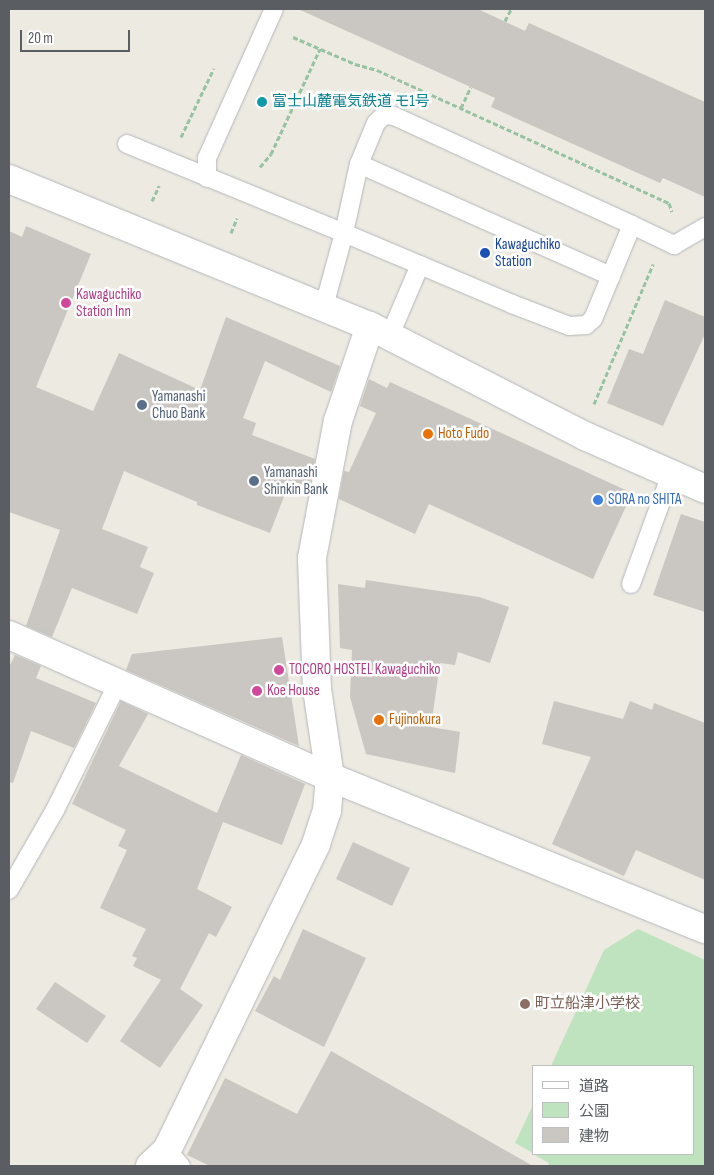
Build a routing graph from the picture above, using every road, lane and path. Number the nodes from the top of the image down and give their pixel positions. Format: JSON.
{"nodes":[{"id":1,"x":274,"y":9,"type":"edge"},
{"id":2,"x":511,"y":9,"type":"edge"},
{"id":3,"x":505,"y":22,"type":"dead end"},
{"id":4,"x":320,"y":49,"type":"dead end"},
{"id":5,"x":215,"y":65,"type":"dead end"},
{"id":6,"x":471,"y":87,"type":"dead end"},
{"id":7,"x":461,"y":108,"type":"dead end"},
{"id":8,"x":127,"y":144,"type":"dead end"},
{"id":9,"x":169,"y":162,"type":"junction"},
{"id":10,"x":360,"y":164,"type":"junction"},
{"id":11,"x":207,"y":178,"type":"junction"},
{"id":12,"x":9,"y":180,"type":"edge"},
{"id":13,"x":247,"y":194,"type":"junction"},
{"id":14,"x":152,"y":201,"type":"dead end"},
{"id":15,"x":632,"y":226,"type":"junction"},
{"id":16,"x":705,"y":227,"type":"edge"},
{"id":17,"x":344,"y":233,"type":"junction"},
{"id":18,"x":231,"y":234,"type":"dead end"},
{"id":19,"x":420,"y":265,"type":"junction"},
{"id":20,"x":611,"y":276,"type":"junction"},
{"id":21,"x":324,"y":306,"type":"junction"},
{"id":22,"x":380,"y":331,"type":"junction"},
{"id":23,"x":671,"y":474,"type":"junction"},
{"id":24,"x":705,"y":489,"type":"edge"},
{"id":25,"x":631,"y":584,"type":"dead end"},
{"id":26,"x":9,"y":635,"type":"edge"},
{"id":27,"x":118,"y":683,"type":"junction"},
{"id":28,"x":330,"y":777,"type":"junction"},
{"id":29,"x":9,"y":890,"type":"edge"},
{"id":30,"x":705,"y":929,"type":"edge"},
{"id":31,"x":166,"y":1161,"type":"edge"}],
"edges":[{"from":1,"to":11,"type":"lane"},
{"from":2,"to":3,"type":"path"},
{"from":4,"to":13,"type":"path"},
{"from":5,"to":9,"type":"path"},
{"from":6,"to":7,"type":"path"},
{"from":8,"to":9,"type":"lane"},
{"from":9,"to":11,"type":"lane"},
{"from":9,"to":14,"type":"path"},
{"from":10,"to":15,"type":"lane"},
{"from":10,"to":17,"type":"lane"},
{"from":10,"to":20,"type":"lane"},
{"from":11,"to":13,"type":"lane"},
{"from":12,"to":21,"type":"street"},
{"from":13,"to":17,"type":"lane"},
{"from":13,"to":18,"type":"path"},
{"from":15,"to":16,"type":"lane"},
{"from":15,"to":20,"type":"lane"},
{"from":17,"to":19,"type":"lane"},
{"from":17,"to":21,"type":"lane"},
{"from":19,"to":20,"type":"lane"},
{"from":19,"to":22,"type":"lane"},
{"from":21,"to":22,"type":"street"},
{"from":22,"to":23,"type":"street"},
{"from":22,"to":28,"type":"street"},
{"from":23,"to":24,"type":"street"},
{"from":23,"to":25,"type":"lane"},
{"from":26,"to":27,"type":"street"},
{"from":27,"to":28,"type":"street"},
{"from":27,"to":29,"type":"lane"},
{"from":28,"to":30,"type":"street"},
{"from":28,"to":31,"type":"street"}]}
